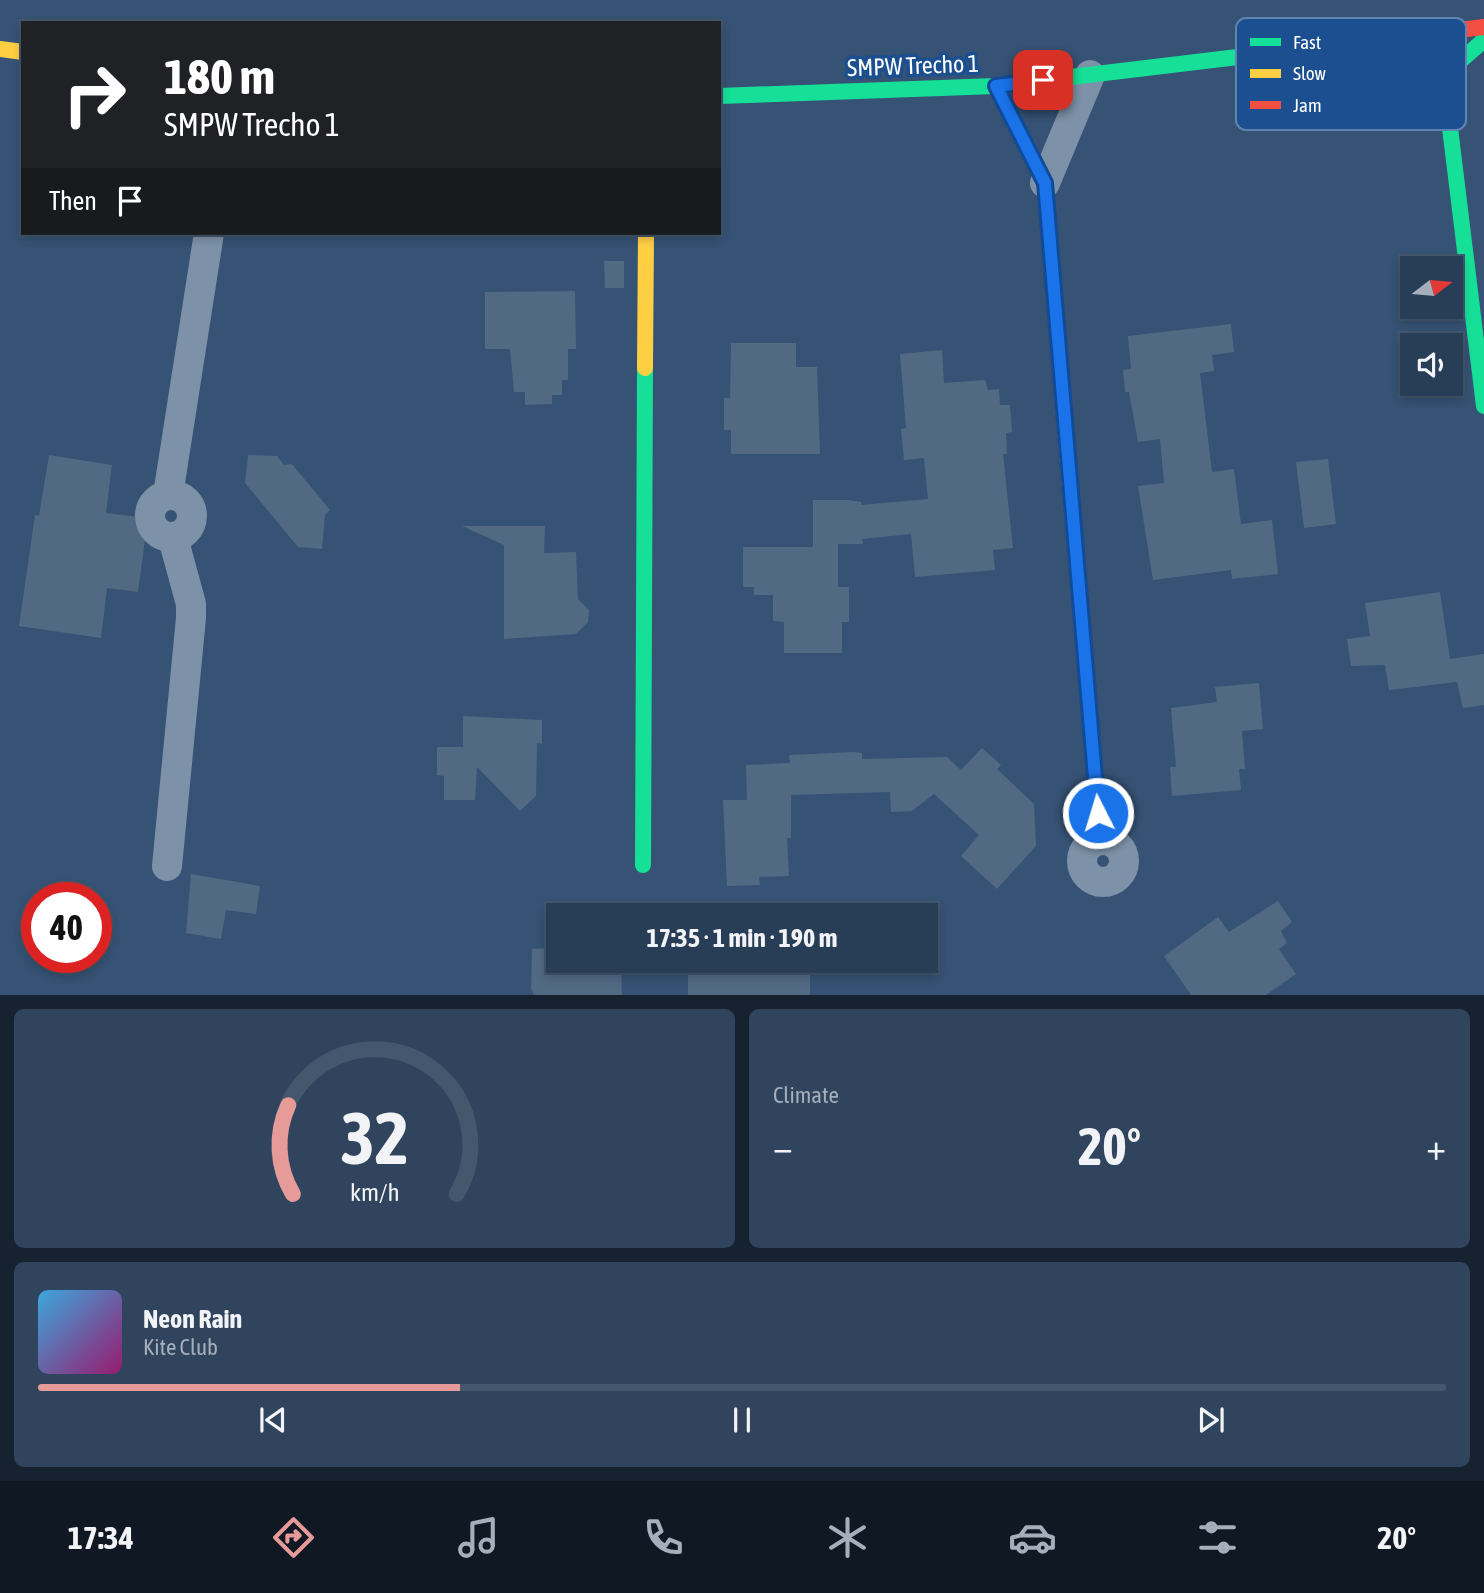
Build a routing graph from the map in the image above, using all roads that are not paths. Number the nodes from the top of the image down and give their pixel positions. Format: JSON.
{"nodes":[{"id":1,"x":1484,"y":27,"type":"edge"},
{"id":2,"x":1466,"y":29,"type":"edge"},
{"id":3,"x":1484,"y":40,"type":"edge"},
{"id":4,"x":0,"y":49,"type":"edge"},
{"id":5,"x":21,"y":52,"type":"edge"},
{"id":6,"x":1466,"y":56,"type":"edge"},
{"id":7,"x":1236,"y":57,"type":"edge"},
{"id":8,"x":1090,"y":75,"type":"junction"},
{"id":9,"x":996,"y":86,"type":"junction"},
{"id":10,"x":721,"y":96,"type":"edge"},
{"id":11,"x":1450,"y":130,"type":"edge"},
{"id":12,"x":1045,"y":183,"type":"junction"},
{"id":13,"x":209,"y":235,"type":"edge"},
{"id":14,"x":646,"y":235,"type":"edge"},
{"id":15,"x":1484,"y":406,"type":"edge"},
{"id":16,"x":1100,"y":840,"type":"dead end"},
{"id":17,"x":643,"y":865,"type":"dead end"},
{"id":18,"x":167,"y":866,"type":"dead end"}],
"edges":[{"from":1,"to":2,"type":"street","name":"SMPW Trecho 1"},
{"from":3,"to":6,"type":"street"},
{"from":4,"to":5,"type":"street"},
{"from":7,"to":8,"type":"street","name":"SMPW Trecho 1"},
{"from":8,"to":9,"type":"street","name":"SMPW Trecho 1"},
{"from":8,"to":12,"type":"street"},
{"from":9,"to":10,"type":"street","name":"SMPW Trecho 1"},
{"from":9,"to":12,"type":"street"},
{"from":11,"to":15,"type":"street"},
{"from":12,"to":16,"type":"street"},
{"from":13,"to":18,"type":"street"},
{"from":14,"to":17,"type":"street"}]}
